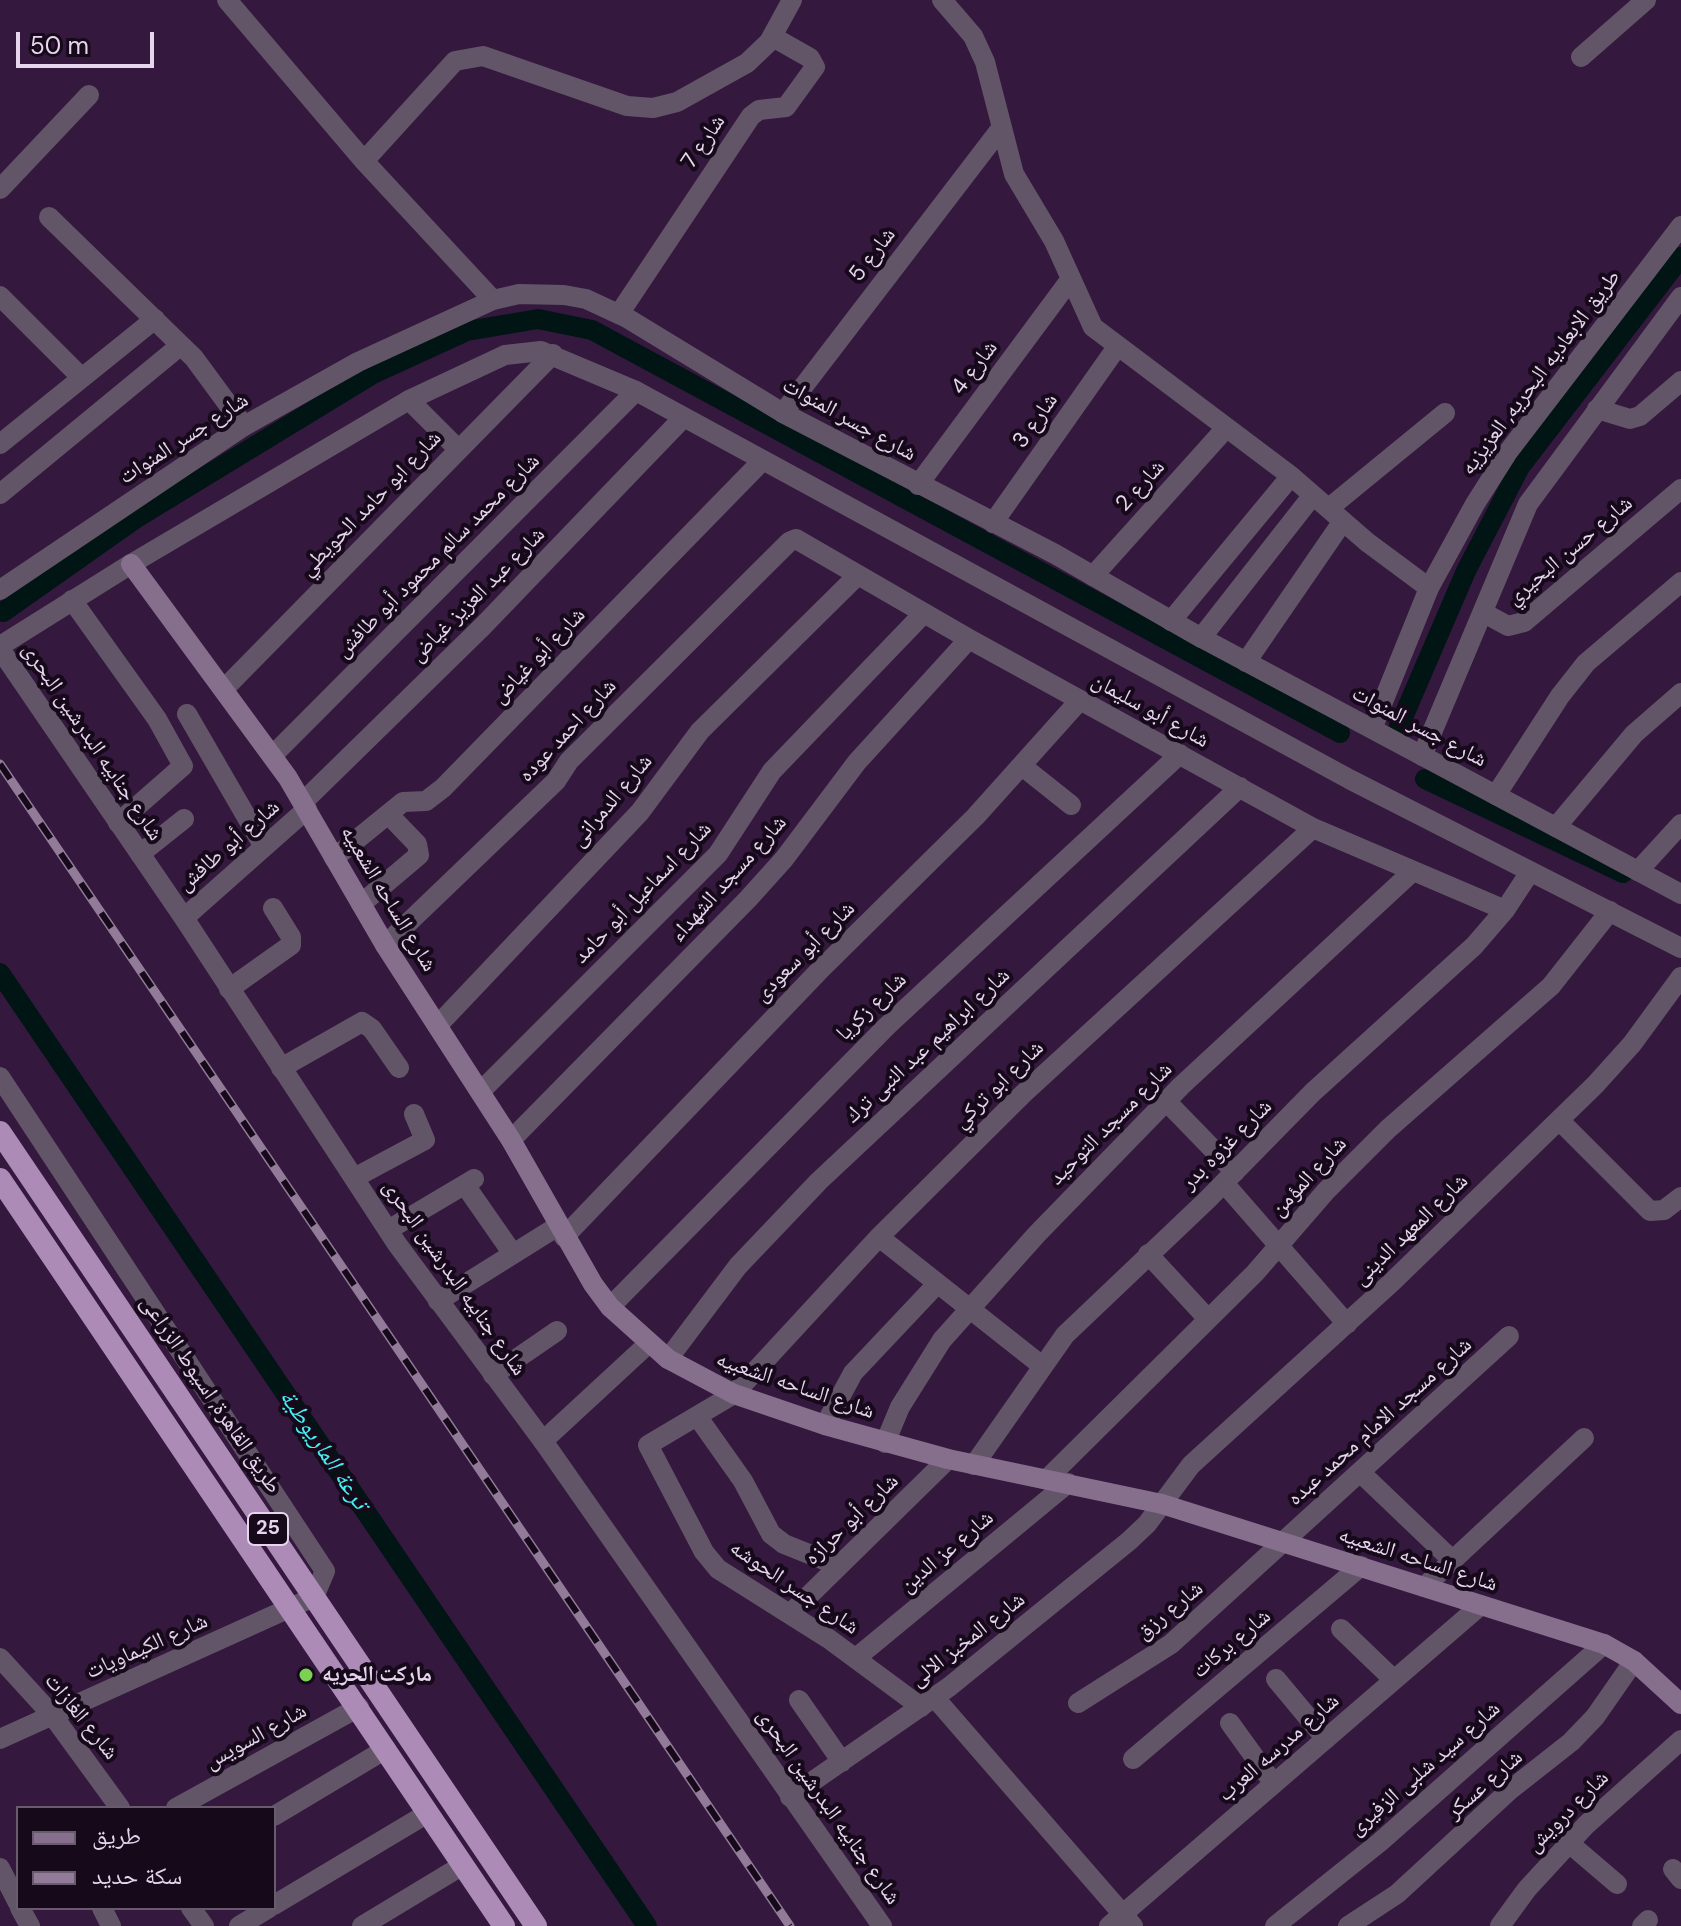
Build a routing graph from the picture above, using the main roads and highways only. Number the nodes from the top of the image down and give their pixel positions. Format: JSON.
{"nodes":[{"id":1,"x":131,"y":564,"type":"road end"},
{"id":2,"x":0,"y":1132,"type":"edge"},
{"id":3,"x":0,"y":1179,"type":"edge"},
{"id":4,"x":1681,"y":1704,"type":"edge"},
{"id":5,"x":495,"y":1923,"type":"edge"},
{"id":6,"x":536,"y":1926,"type":"edge"}],
"edges":[{"from":1,"to":4,"type":"main road","name":"شارع الساحه الشعبيه"},
{"from":2,"to":6,"type":"highway","name":"طريق القاهرة, اسيوط الزراعى","number":"25"},
{"from":3,"to":5,"type":"highway","number":"25"}]}
